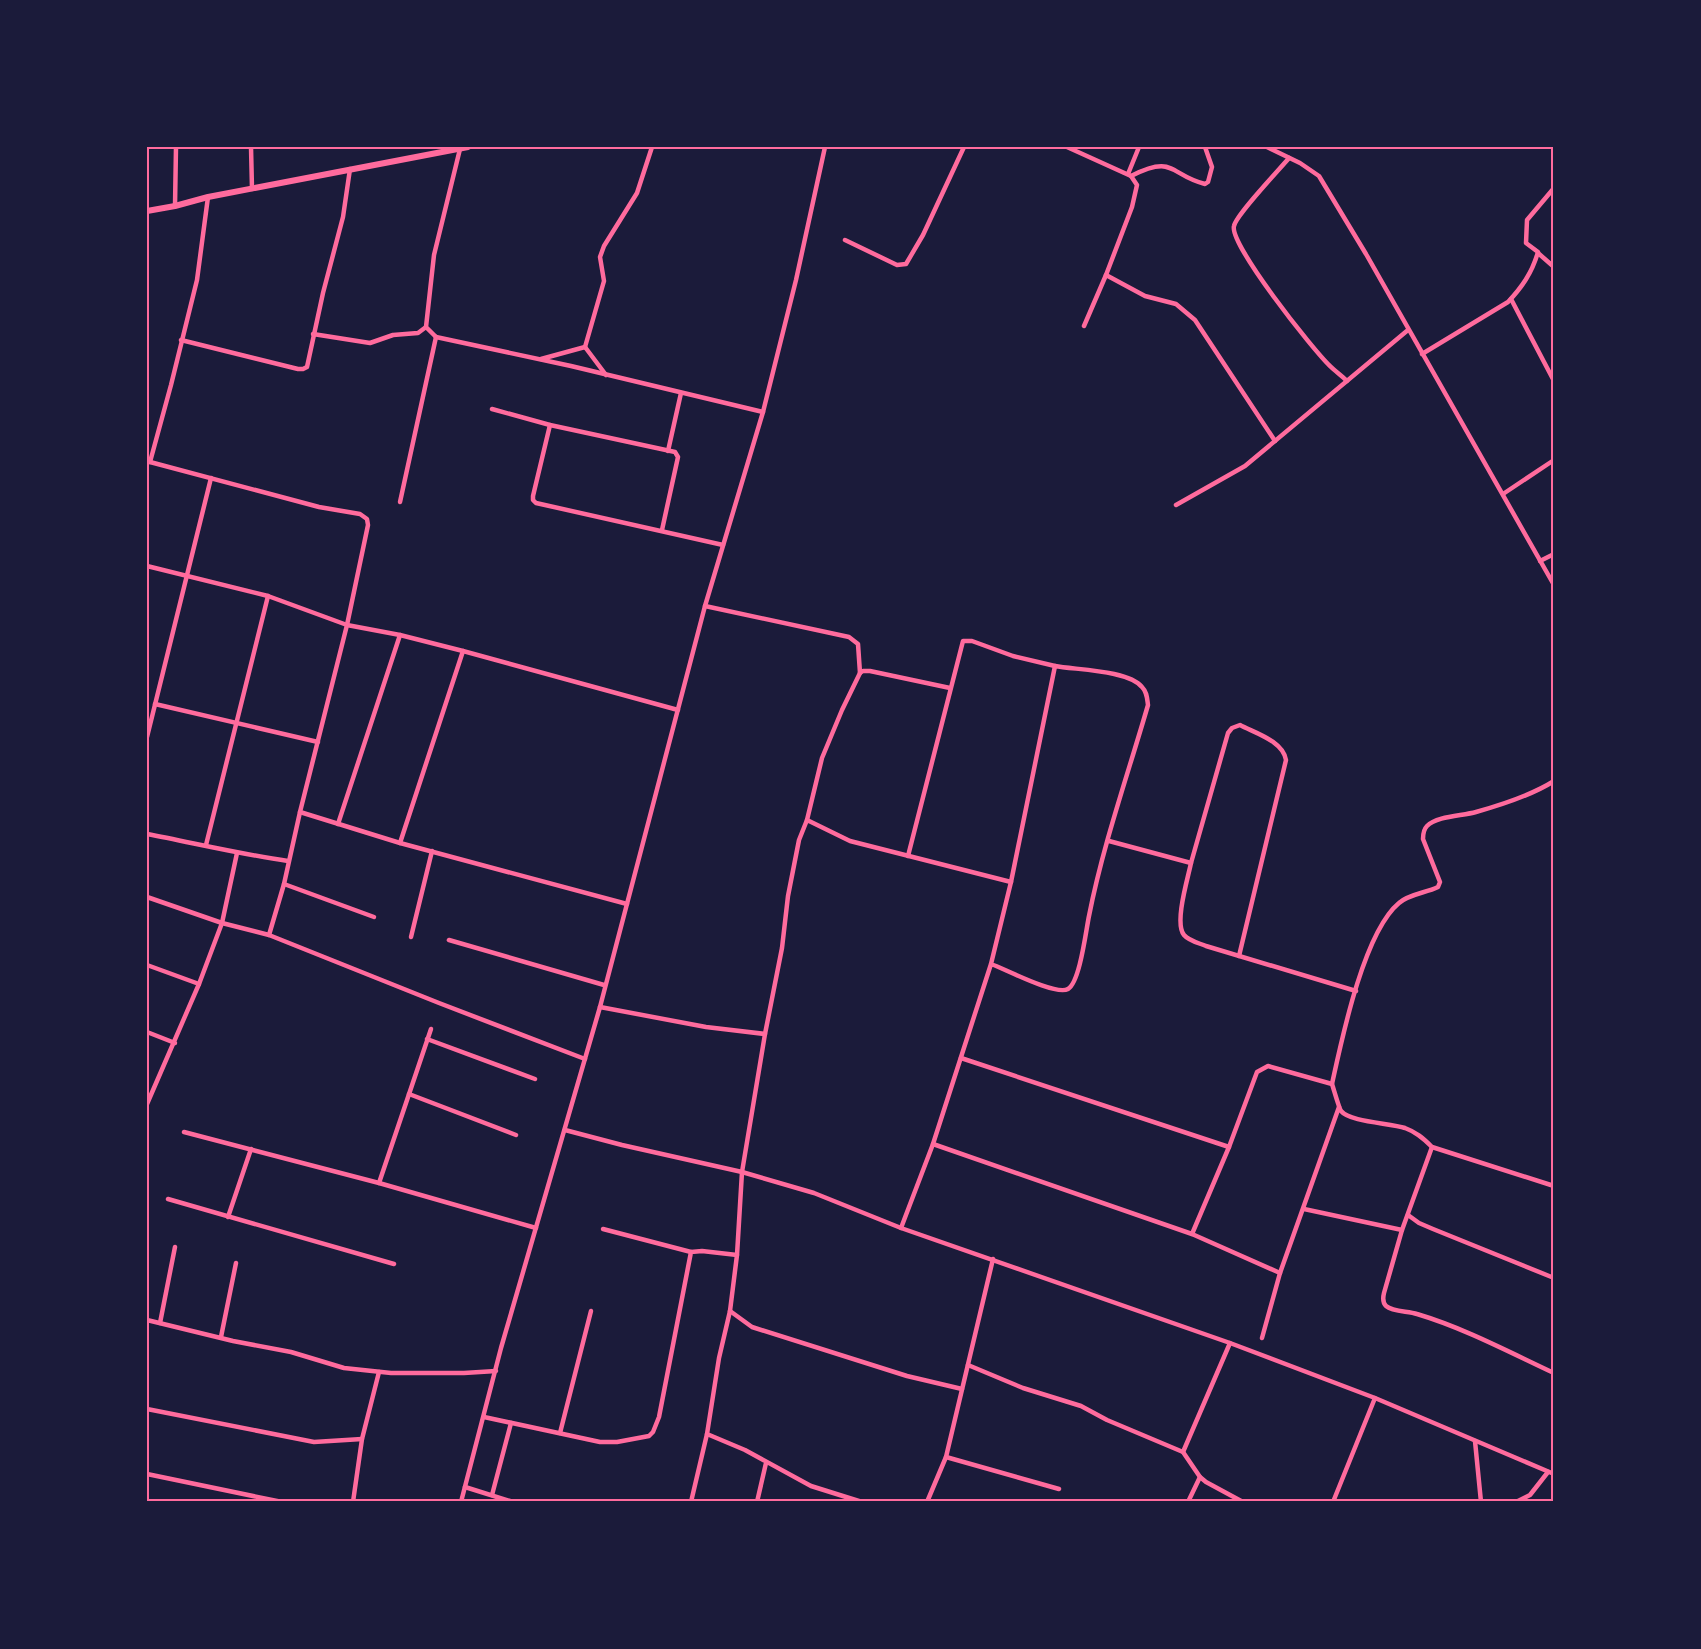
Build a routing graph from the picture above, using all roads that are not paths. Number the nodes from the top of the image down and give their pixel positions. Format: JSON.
{"nodes":[{"id":1,"x":176,"y":147,"type":"edge"},
{"id":2,"x":251,"y":147,"type":"edge"},
{"id":3,"x":652,"y":147,"type":"edge"},
{"id":4,"x":825,"y":147,"type":"edge"},
{"id":5,"x":964,"y":147,"type":"edge"},
{"id":6,"x":1067,"y":147,"type":"edge"},
{"id":7,"x":1139,"y":147,"type":"edge"},
{"id":8,"x":1205,"y":147,"type":"edge"},
{"id":9,"x":1267,"y":147,"type":"edge"},
{"id":10,"x":464,"y":148,"type":"edge"},
{"id":11,"x":1289,"y":158,"type":"junction"},
{"id":12,"x":350,"y":169,"type":"junction"},
{"id":13,"x":1130,"y":175,"type":"junction"},
{"id":14,"x":1554,"y":188,"type":"edge"},
{"id":15,"x":252,"y":190,"type":"junction"},
{"id":16,"x":208,"y":197,"type":"junction"},
{"id":17,"x":176,"y":206,"type":"junction"},
{"id":18,"x":147,"y":211,"type":"edge"},
{"id":19,"x":845,"y":240,"type":"dead end"},
{"id":20,"x":1538,"y":252,"type":"junction"},
{"id":21,"x":1554,"y":267,"type":"edge"},
{"id":22,"x":1106,"y":275,"type":"junction"},
{"id":23,"x":1511,"y":299,"type":"junction"},
{"id":24,"x":1084,"y":326,"type":"dead end"},
{"id":25,"x":426,"y":327,"type":"junction"},
{"id":26,"x":1408,"y":330,"type":"junction"},
{"id":27,"x":313,"y":334,"type":"junction"},
{"id":28,"x":436,"y":337,"type":"junction"},
{"id":29,"x":181,"y":340,"type":"junction"},
{"id":30,"x":585,"y":347,"type":"junction"},
{"id":31,"x":1422,"y":354,"type":"junction"},
{"id":32,"x":538,"y":360,"type":"junction"},
{"id":33,"x":606,"y":375,"type":"junction"},
{"id":34,"x":1347,"y":381,"type":"junction"},
{"id":35,"x":1554,"y":381,"type":"edge"},
{"id":36,"x":681,"y":393,"type":"junction"},
{"id":37,"x":492,"y":409,"type":"dead end"},
{"id":38,"x":763,"y":412,"type":"junction"},
{"id":39,"x":550,"y":425,"type":"junction"},
{"id":40,"x":1275,"y":441,"type":"junction"},
{"id":41,"x":668,"y":451,"type":"junction"},
{"id":42,"x":1554,"y":460,"type":"edge"},
{"id":43,"x":148,"y":462,"type":"edge"},
{"id":44,"x":212,"y":478,"type":"junction"},
{"id":45,"x":1503,"y":495,"type":"junction"},
{"id":46,"x":400,"y":502,"type":"dead end"},
{"id":47,"x":1176,"y":505,"type":"dead end"},
{"id":48,"x":662,"y":530,"type":"junction"},
{"id":49,"x":723,"y":545,"type":"junction"},
{"id":50,"x":1554,"y":554,"type":"edge"},
{"id":51,"x":1540,"y":561,"type":"junction"},
{"id":52,"x":147,"y":566,"type":"edge"},
{"id":53,"x":188,"y":576,"type":"junction"},
{"id":54,"x":1554,"y":585,"type":"edge"},
{"id":55,"x":268,"y":596,"type":"junction"},
{"id":56,"x":705,"y":606,"type":"junction"},
{"id":57,"x":347,"y":625,"type":"junction"},
{"id":58,"x":400,"y":635,"type":"junction"},
{"id":59,"x":463,"y":651,"type":"junction"},
{"id":60,"x":1055,"y":666,"type":"junction"},
{"id":61,"x":860,"y":673,"type":"junction"},
{"id":62,"x":950,"y":688,"type":"junction"},
{"id":63,"x":155,"y":704,"type":"junction"},
{"id":64,"x":678,"y":710,"type":"junction"},
{"id":65,"x":236,"y":722,"type":"junction"},
{"id":66,"x":147,"y":736,"type":"edge"},
{"id":67,"x":318,"y":742,"type":"junction"},
{"id":68,"x":1554,"y":781,"type":"edge"},
{"id":69,"x":300,"y":812,"type":"junction"},
{"id":70,"x":807,"y":820,"type":"junction"},
{"id":71,"x":338,"y":824,"type":"junction"},
{"id":72,"x":147,"y":834,"type":"edge"},
{"id":73,"x":1108,"y":841,"type":"junction"},
{"id":74,"x":400,"y":843,"type":"junction"},
{"id":75,"x":206,"y":845,"type":"junction"},
{"id":76,"x":432,"y":851,"type":"junction"},
{"id":77,"x":237,"y":854,"type":"junction"},
{"id":78,"x":908,"y":856,"type":"junction"},
{"id":79,"x":288,"y":861,"type":"junction"},
{"id":80,"x":1191,"y":863,"type":"junction"},
{"id":81,"x":1011,"y":882,"type":"junction"},
{"id":82,"x":284,"y":884,"type":"junction"},
{"id":83,"x":147,"y":897,"type":"edge"},
{"id":84,"x":627,"y":904,"type":"junction"},
{"id":85,"x":374,"y":917,"type":"dead end"},
{"id":86,"x":222,"y":923,"type":"junction"},
{"id":87,"x":269,"y":935,"type":"junction"},
{"id":88,"x":411,"y":937,"type":"dead end"},
{"id":89,"x":449,"y":940,"type":"dead end"},
{"id":90,"x":1239,"y":956,"type":"junction"},
{"id":91,"x":991,"y":964,"type":"junction"},
{"id":92,"x":147,"y":965,"type":"edge"},
{"id":93,"x":199,"y":984,"type":"junction"},
{"id":94,"x":604,"y":986,"type":"junction"},
{"id":95,"x":1356,"y":991,"type":"junction"},
{"id":96,"x":600,"y":1007,"type":"junction"},
{"id":97,"x":431,"y":1029,"type":"dead end"},
{"id":98,"x":147,"y":1032,"type":"edge"},
{"id":99,"x":765,"y":1034,"type":"junction"},
{"id":100,"x":427,"y":1040,"type":"junction"},
{"id":101,"x":175,"y":1043,"type":"junction"},
{"id":102,"x":961,"y":1058,"type":"junction"},
{"id":103,"x":585,"y":1059,"type":"junction"},
{"id":104,"x":535,"y":1079,"type":"dead end"},
{"id":105,"x":1332,"y":1084,"type":"junction"},
{"id":106,"x":409,"y":1094,"type":"junction"},
{"id":107,"x":148,"y":1101,"type":"edge"},
{"id":108,"x":1339,"y":1107,"type":"junction"},
{"id":109,"x":565,"y":1130,"type":"junction"},
{"id":110,"x":184,"y":1132,"type":"dead end"},
{"id":111,"x":516,"y":1135,"type":"dead end"},
{"id":112,"x":933,"y":1144,"type":"junction"},
{"id":113,"x":1229,"y":1147,"type":"junction"},
{"id":114,"x":1432,"y":1147,"type":"junction"},
{"id":115,"x":251,"y":1149,"type":"junction"},
{"id":116,"x":742,"y":1172,"type":"junction"},
{"id":117,"x":379,"y":1183,"type":"junction"},
{"id":118,"x":1554,"y":1186,"type":"edge"},
{"id":119,"x":168,"y":1199,"type":"dead end"},
{"id":120,"x":1304,"y":1209,"type":"junction"},
{"id":121,"x":1408,"y":1215,"type":"junction"},
{"id":122,"x":228,"y":1216,"type":"junction"},
{"id":123,"x":536,"y":1228,"type":"junction"},
{"id":124,"x":901,"y":1228,"type":"junction"},
{"id":125,"x":603,"y":1230,"type":"dead end"},
{"id":126,"x":1402,"y":1230,"type":"junction"},
{"id":127,"x":1192,"y":1234,"type":"junction"},
{"id":128,"x":175,"y":1247,"type":"dead end"},
{"id":129,"x":691,"y":1252,"type":"junction"},
{"id":130,"x":736,"y":1255,"type":"junction"},
{"id":131,"x":993,"y":1259,"type":"junction"},
{"id":132,"x":236,"y":1263,"type":"dead end"},
{"id":133,"x":394,"y":1264,"type":"dead end"},
{"id":134,"x":1280,"y":1273,"type":"junction"},
{"id":135,"x":1554,"y":1278,"type":"edge"},
{"id":136,"x":591,"y":1311,"type":"dead end"},
{"id":137,"x":730,"y":1311,"type":"junction"},
{"id":138,"x":147,"y":1320,"type":"edge"},
{"id":139,"x":160,"y":1323,"type":"junction"},
{"id":140,"x":221,"y":1337,"type":"junction"},
{"id":141,"x":1262,"y":1338,"type":"dead end"},
{"id":142,"x":1230,"y":1343,"type":"junction"},
{"id":143,"x":968,"y":1365,"type":"junction"},
{"id":144,"x":496,"y":1371,"type":"junction"},
{"id":145,"x":379,"y":1372,"type":"junction"},
{"id":146,"x":1554,"y":1372,"type":"edge"},
{"id":147,"x":962,"y":1389,"type":"junction"},
{"id":148,"x":1375,"y":1398,"type":"junction"},
{"id":149,"x":147,"y":1409,"type":"edge"},
{"id":150,"x":484,"y":1417,"type":"junction"},
{"id":151,"x":511,"y":1423,"type":"junction"},
{"id":152,"x":560,"y":1433,"type":"junction"},
{"id":153,"x":707,"y":1434,"type":"junction"},
{"id":154,"x":362,"y":1439,"type":"junction"},
{"id":155,"x":1475,"y":1441,"type":"junction"},
{"id":156,"x":1183,"y":1452,"type":"junction"},
{"id":157,"x":946,"y":1457,"type":"junction"},
{"id":158,"x":766,"y":1463,"type":"junction"},
{"id":159,"x":1548,"y":1472,"type":"junction"},
{"id":160,"x":147,"y":1474,"type":"edge"},
{"id":161,"x":1554,"y":1474,"type":"edge"},
{"id":162,"x":1200,"y":1477,"type":"junction"},
{"id":163,"x":465,"y":1487,"type":"junction"},
{"id":164,"x":1059,"y":1489,"type":"dead end"},
{"id":165,"x":492,"y":1495,"type":"junction"},
{"id":166,"x":282,"y":1502,"type":"edge"},
{"id":167,"x":353,"y":1502,"type":"edge"},
{"id":168,"x":461,"y":1502,"type":"edge"},
{"id":169,"x":513,"y":1502,"type":"edge"},
{"id":170,"x":691,"y":1502,"type":"edge"},
{"id":171,"x":757,"y":1502,"type":"edge"},
{"id":172,"x":862,"y":1502,"type":"edge"},
{"id":173,"x":927,"y":1502,"type":"edge"},
{"id":174,"x":1188,"y":1502,"type":"edge"},
{"id":175,"x":1243,"y":1502,"type":"edge"},
{"id":176,"x":1333,"y":1502,"type":"edge"},
{"id":177,"x":1481,"y":1502,"type":"edge"},
{"id":178,"x":1516,"y":1502,"type":"edge"}],
"edges":[{"from":1,"to":17,"type":"street"},
{"from":2,"to":15,"type":"street"},
{"from":3,"to":30,"type":"street"},
{"from":4,"to":38,"type":"street"},
{"from":5,"to":19,"type":"street"},
{"from":6,"to":13,"type":"street"},
{"from":7,"to":13,"type":"street"},
{"from":8,"to":13,"type":"street"},
{"from":9,"to":11,"type":"street"},
{"from":10,"to":12,"type":"street"},
{"from":10,"to":25,"type":"street"},
{"from":11,"to":26,"type":"street"},
{"from":11,"to":34,"type":"street"},
{"from":12,"to":15,"type":"street"},
{"from":12,"to":27,"type":"street"},
{"from":13,"to":22,"type":"street"},
{"from":14,"to":20,"type":"street"},
{"from":15,"to":16,"type":"street"},
{"from":16,"to":17,"type":"street"},
{"from":16,"to":29,"type":"street"},
{"from":17,"to":18,"type":"street"},
{"from":20,"to":21,"type":"street"},
{"from":20,"to":23,"type":"street"},
{"from":22,"to":24,"type":"street"},
{"from":22,"to":40,"type":"street"},
{"from":23,"to":31,"type":"street"},
{"from":23,"to":35,"type":"street"},
{"from":25,"to":27,"type":"street"},
{"from":25,"to":28,"type":"street"},
{"from":26,"to":31,"type":"street"},
{"from":26,"to":34,"type":"street"},
{"from":27,"to":29,"type":"street"},
{"from":28,"to":32,"type":"street"},
{"from":28,"to":46,"type":"street"},
{"from":29,"to":43,"type":"street"},
{"from":30,"to":32,"type":"street"},
{"from":30,"to":33,"type":"street"},
{"from":31,"to":45,"type":"street"},
{"from":32,"to":33,"type":"street"},
{"from":33,"to":36,"type":"street"},
{"from":34,"to":40,"type":"street"},
{"from":36,"to":38,"type":"street"},
{"from":36,"to":41,"type":"street"},
{"from":37,"to":39,"type":"street"},
{"from":38,"to":49,"type":"street"},
{"from":39,"to":41,"type":"street"},
{"from":39,"to":48,"type":"street"},
{"from":40,"to":47,"type":"street"},
{"from":41,"to":48,"type":"street"},
{"from":42,"to":45,"type":"street"},
{"from":43,"to":44,"type":"street"},
{"from":44,"to":53,"type":"street"},
{"from":44,"to":57,"type":"street"},
{"from":45,"to":51,"type":"street"},
{"from":48,"to":49,"type":"street"},
{"from":49,"to":56,"type":"street"},
{"from":50,"to":51,"type":"street"},
{"from":51,"to":54,"type":"street"},
{"from":52,"to":53,"type":"street"},
{"from":53,"to":55,"type":"street"},
{"from":53,"to":63,"type":"street"},
{"from":55,"to":57,"type":"street"},
{"from":55,"to":65,"type":"street"},
{"from":56,"to":61,"type":"street"},
{"from":56,"to":64,"type":"street"},
{"from":57,"to":58,"type":"street"},
{"from":57,"to":67,"type":"street"},
{"from":58,"to":59,"type":"street"},
{"from":58,"to":71,"type":"street"},
{"from":59,"to":64,"type":"street"},
{"from":59,"to":74,"type":"street"},
{"from":60,"to":62,"type":"street"},
{"from":60,"to":73,"type":"street"},
{"from":60,"to":81,"type":"street"},
{"from":61,"to":62,"type":"street"},
{"from":61,"to":70,"type":"street"},
{"from":62,"to":78,"type":"street"},
{"from":63,"to":65,"type":"street"},
{"from":63,"to":66,"type":"street"},
{"from":64,"to":84,"type":"street"},
{"from":65,"to":67,"type":"street"},
{"from":65,"to":75,"type":"street"},
{"from":67,"to":69,"type":"street"},
{"from":68,"to":95,"type":"street"},
{"from":69,"to":71,"type":"street"},
{"from":69,"to":79,"type":"street"},
{"from":70,"to":78,"type":"street"},
{"from":70,"to":99,"type":"street"},
{"from":71,"to":74,"type":"street"},
{"from":72,"to":75,"type":"street"},
{"from":73,"to":80,"type":"street"},
{"from":73,"to":91,"type":"street"},
{"from":74,"to":76,"type":"street"},
{"from":75,"to":77,"type":"street"},
{"from":76,"to":84,"type":"street"},
{"from":76,"to":88,"type":"street"},
{"from":77,"to":79,"type":"street"},
{"from":77,"to":86,"type":"street"},
{"from":78,"to":81,"type":"street"},
{"from":79,"to":82,"type":"street"},
{"from":80,"to":90,"type":"street"},
{"from":80,"to":90,"type":"street"},
{"from":81,"to":91,"type":"street"},
{"from":82,"to":85,"type":"street"},
{"from":82,"to":87,"type":"street"},
{"from":83,"to":86,"type":"street"},
{"from":84,"to":94,"type":"street"},
{"from":86,"to":87,"type":"street"},
{"from":86,"to":93,"type":"street"},
{"from":87,"to":103,"type":"street"},
{"from":89,"to":94,"type":"street"},
{"from":90,"to":95,"type":"street"},
{"from":91,"to":102,"type":"street"},
{"from":92,"to":93,"type":"street"},
{"from":93,"to":101,"type":"street"},
{"from":94,"to":96,"type":"street"},
{"from":95,"to":105,"type":"street"},
{"from":96,"to":99,"type":"street"},
{"from":96,"to":103,"type":"street"},
{"from":97,"to":100,"type":"street"},
{"from":98,"to":101,"type":"street"},
{"from":99,"to":116,"type":"street"},
{"from":100,"to":104,"type":"street"},
{"from":100,"to":106,"type":"street"},
{"from":101,"to":107,"type":"street"},
{"from":102,"to":112,"type":"street"},
{"from":102,"to":113,"type":"street"},
{"from":103,"to":109,"type":"street"},
{"from":105,"to":108,"type":"street"},
{"from":105,"to":113,"type":"street"},
{"from":106,"to":111,"type":"street"},
{"from":106,"to":117,"type":"street"},
{"from":108,"to":114,"type":"street"},
{"from":108,"to":120,"type":"street"},
{"from":109,"to":116,"type":"street"},
{"from":109,"to":123,"type":"street"},
{"from":110,"to":115,"type":"street"},
{"from":112,"to":124,"type":"street"},
{"from":112,"to":127,"type":"street"},
{"from":113,"to":127,"type":"street"},
{"from":114,"to":118,"type":"street"},
{"from":114,"to":121,"type":"street"},
{"from":115,"to":117,"type":"street"},
{"from":115,"to":122,"type":"street"},
{"from":116,"to":124,"type":"street"},
{"from":116,"to":130,"type":"street"},
{"from":117,"to":123,"type":"street"},
{"from":119,"to":122,"type":"street"},
{"from":120,"to":126,"type":"street"},
{"from":120,"to":134,"type":"street"},
{"from":121,"to":126,"type":"street"},
{"from":121,"to":135,"type":"street"},
{"from":122,"to":133,"type":"street"},
{"from":123,"to":144,"type":"street"},
{"from":124,"to":131,"type":"street"},
{"from":125,"to":129,"type":"street"},
{"from":126,"to":146,"type":"street"},
{"from":127,"to":134,"type":"street"},
{"from":128,"to":139,"type":"street"},
{"from":129,"to":130,"type":"street"},
{"from":129,"to":152,"type":"street"},
{"from":130,"to":137,"type":"street"},
{"from":131,"to":142,"type":"street"},
{"from":131,"to":143,"type":"street"},
{"from":132,"to":140,"type":"street"},
{"from":134,"to":141,"type":"street"},
{"from":136,"to":152,"type":"street"},
{"from":137,"to":147,"type":"street"},
{"from":137,"to":153,"type":"street"},
{"from":138,"to":139,"type":"street"},
{"from":139,"to":140,"type":"street"},
{"from":140,"to":145,"type":"street"},
{"from":142,"to":148,"type":"street"},
{"from":142,"to":156,"type":"street"},
{"from":143,"to":147,"type":"street"},
{"from":143,"to":156,"type":"street"},
{"from":144,"to":145,"type":"street"},
{"from":144,"to":150,"type":"street"},
{"from":145,"to":154,"type":"street"},
{"from":147,"to":157,"type":"street"},
{"from":148,"to":155,"type":"street"},
{"from":148,"to":176,"type":"street"},
{"from":149,"to":154,"type":"street"},
{"from":150,"to":151,"type":"street"},
{"from":150,"to":163,"type":"street"},
{"from":151,"to":152,"type":"street"},
{"from":151,"to":165,"type":"street"},
{"from":153,"to":158,"type":"street"},
{"from":153,"to":170,"type":"street"},
{"from":154,"to":167,"type":"street"},
{"from":155,"to":159,"type":"street"},
{"from":155,"to":177,"type":"street"},
{"from":156,"to":162,"type":"street"},
{"from":157,"to":164,"type":"street"},
{"from":157,"to":173,"type":"street"},
{"from":158,"to":171,"type":"street"},
{"from":158,"to":172,"type":"street"},
{"from":159,"to":161,"type":"street"},
{"from":159,"to":178,"type":"street"},
{"from":160,"to":166,"type":"street"},
{"from":162,"to":174,"type":"street"},
{"from":162,"to":175,"type":"street"},
{"from":163,"to":165,"type":"street"},
{"from":163,"to":168,"type":"street"},
{"from":165,"to":169,"type":"street"}]}
